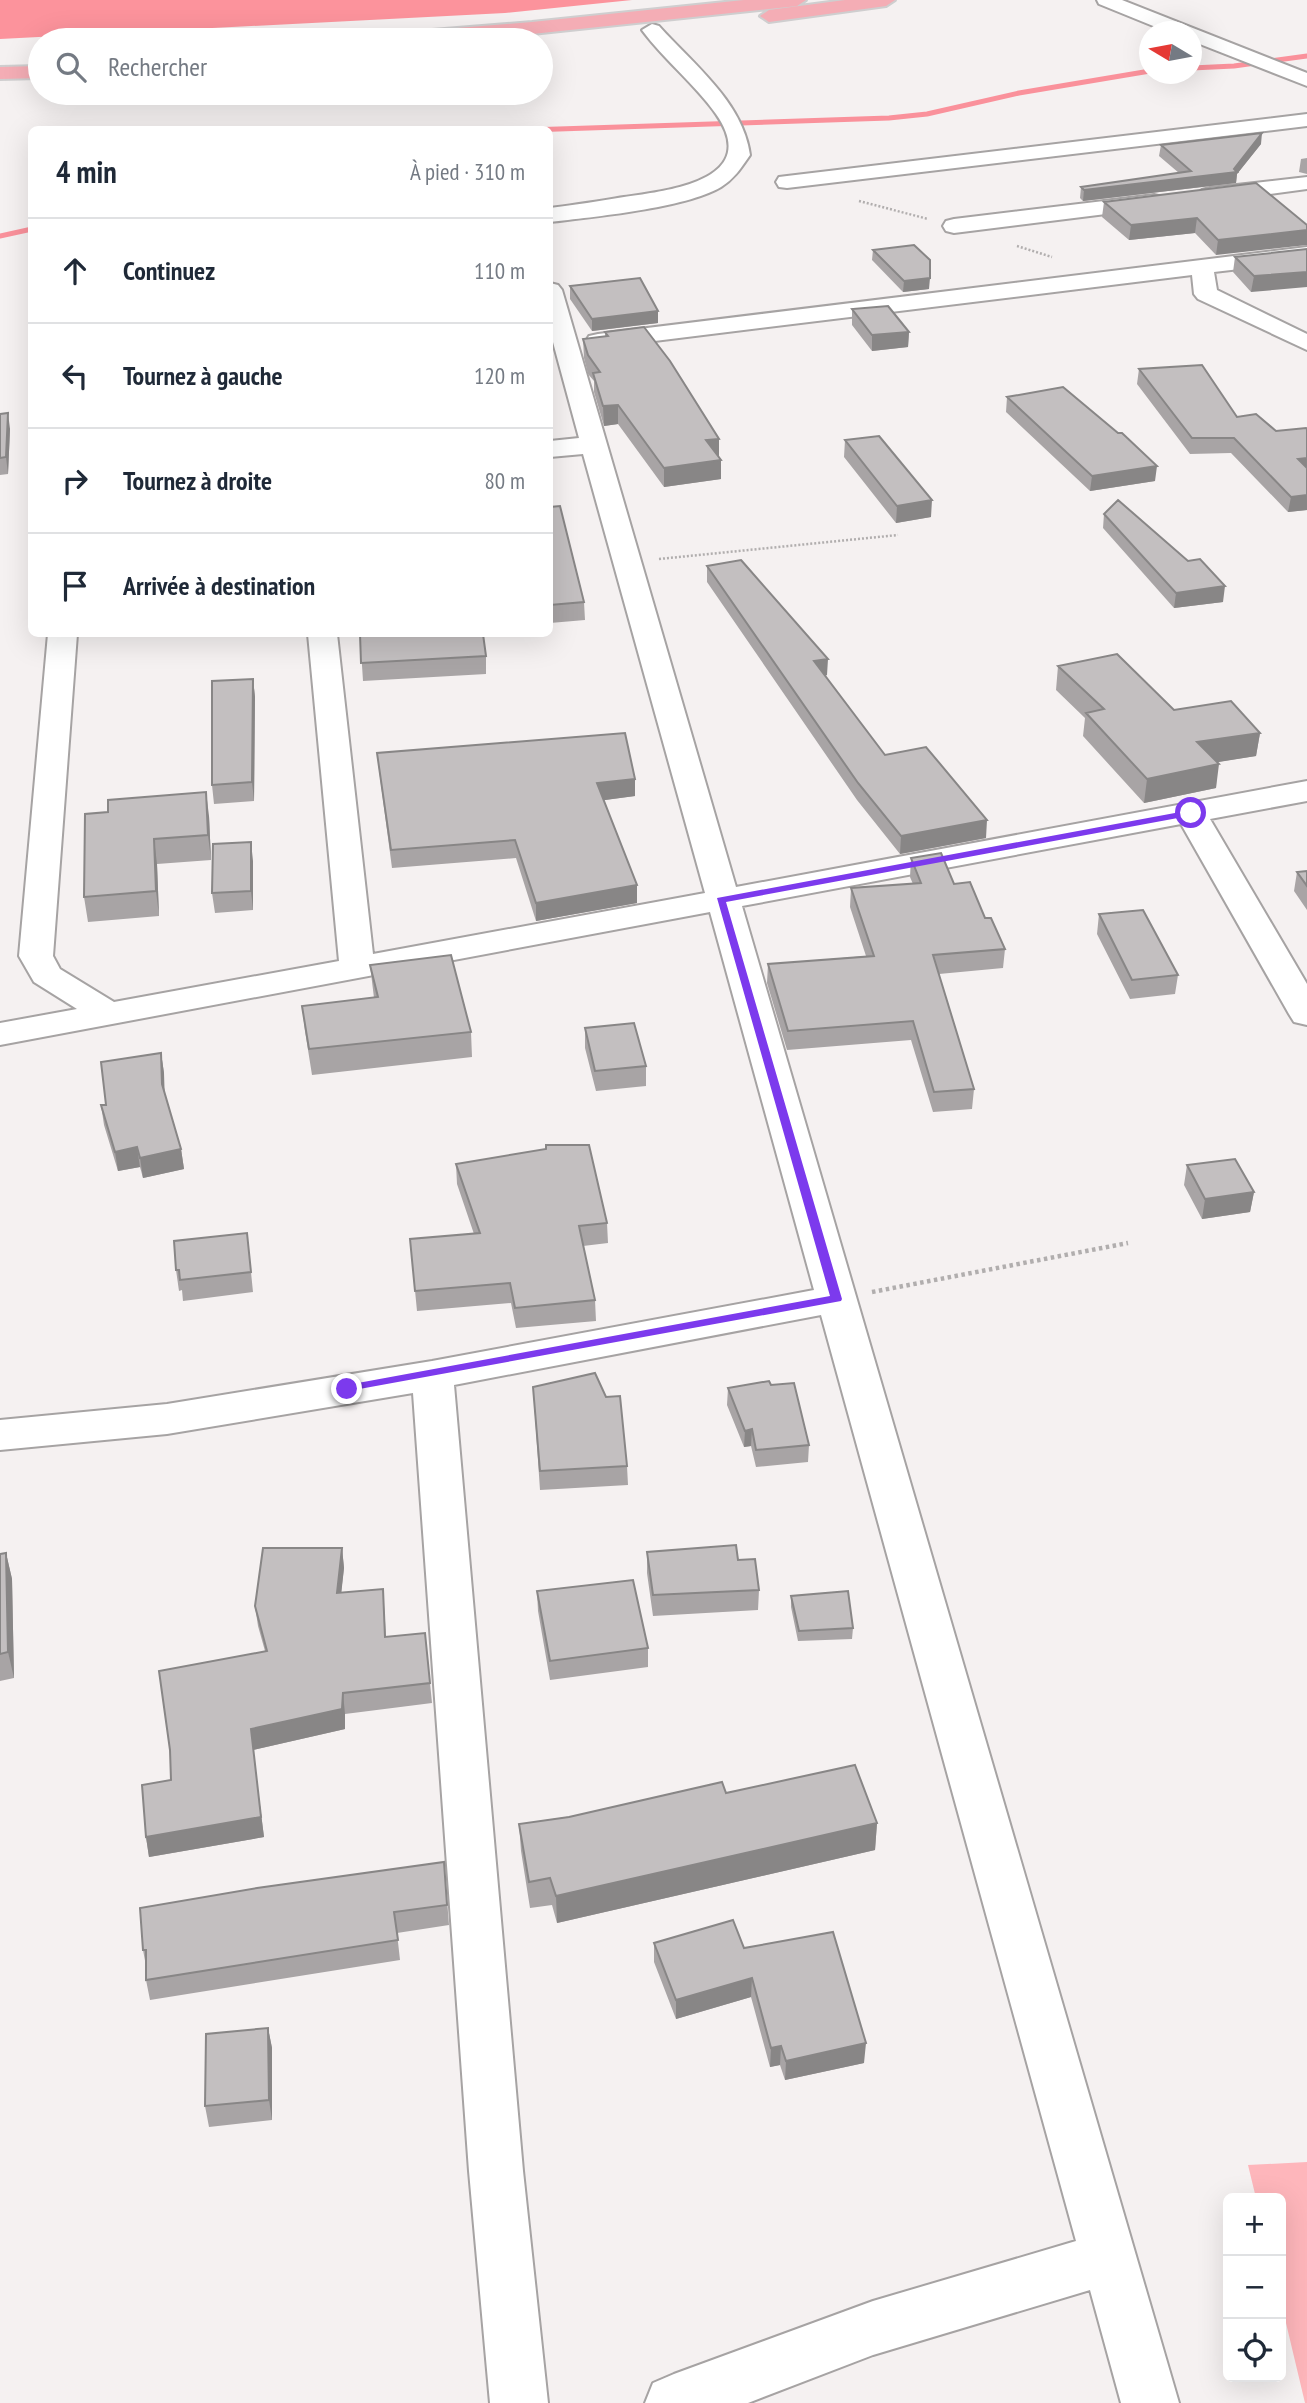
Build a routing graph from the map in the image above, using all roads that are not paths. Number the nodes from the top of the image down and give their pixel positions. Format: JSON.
{"nodes":[{"id":1,"x":797,"y":0,"type":"edge"},
{"id":2,"x":886,"y":0,"type":"edge"},
{"id":3,"x":1105,"y":0,"type":"edge"},
{"id":4,"x":1158,"y":21,"type":"edge"},
{"id":5,"x":530,"y":28,"type":"edge"},
{"id":6,"x":652,"y":30,"type":"junction"},
{"id":7,"x":1202,"y":38,"type":"edge"},
{"id":8,"x":553,"y":39,"type":"edge"},
{"id":9,"x":28,"y":59,"type":"edge"},
{"id":10,"x":0,"y":60,"type":"edge"},
{"id":11,"x":28,"y":72,"type":"edge"},
{"id":12,"x":0,"y":73,"type":"edge"},
{"id":13,"x":1307,"y":80,"type":"edge"},
{"id":14,"x":1307,"y":120,"type":"edge"},
{"id":15,"x":787,"y":182,"type":"dead end"},
{"id":16,"x":1307,"y":183,"type":"edge"},
{"id":17,"x":553,"y":215,"type":"edge"},
{"id":18,"x":954,"y":226,"type":"dead end"},
{"id":19,"x":1307,"y":254,"type":"edge"},
{"id":20,"x":1202,"y":267,"type":"junction"},
{"id":21,"x":553,"y":301,"type":"edge"},
{"id":22,"x":1307,"y":343,"type":"edge"},
{"id":23,"x":565,"y":345,"type":"junction"},
{"id":24,"x":593,"y":445,"type":"junction"},
{"id":25,"x":553,"y":449,"type":"edge"},
{"id":26,"x":62,"y":637,"type":"edge"},
{"id":27,"x":322,"y":637,"type":"edge"},
{"id":28,"x":1307,"y":791,"type":"edge"},
{"id":29,"x":1191,"y":813,"type":"junction"},
{"id":30,"x":721,"y":900,"type":"junction"},
{"id":31,"x":357,"y":968,"type":"junction"},
{"id":32,"x":109,"y":1014,"type":"junction"},
{"id":33,"x":1307,"y":1014,"type":"edge"},
{"id":34,"x":0,"y":1034,"type":"edge"},
{"id":35,"x":836,"y":1299,"type":"junction"},
{"id":36,"x":432,"y":1375,"type":"junction"},
{"id":37,"x":0,"y":1435,"type":"edge"},
{"id":38,"x":1109,"y":2258,"type":"junction"},
{"id":39,"x":519,"y":2403,"type":"edge"},
{"id":40,"x":674,"y":2403,"type":"edge"},
{"id":41,"x":1150,"y":2403,"type":"edge"}],
"edges":[{"from":1,"to":5,"type":"main road"},
{"from":2,"to":6,"type":"main road"},
{"from":3,"to":4,"type":"street"},
{"from":6,"to":8,"type":"main road"},
{"from":6,"to":17,"type":"street"},
{"from":7,"to":13,"type":"street"},
{"from":9,"to":10,"type":"main road"},
{"from":11,"to":12,"type":"main road"},
{"from":14,"to":15,"type":"street"},
{"from":16,"to":18,"type":"street"},
{"from":19,"to":20,"type":"street"},
{"from":20,"to":22,"type":"street"},
{"from":20,"to":23,"type":"street"},
{"from":21,"to":23,"type":"street"},
{"from":23,"to":24,"type":"street"},
{"from":24,"to":25,"type":"street"},
{"from":24,"to":30,"type":"street"},
{"from":26,"to":32,"type":"street"},
{"from":27,"to":31,"type":"street"},
{"from":28,"to":29,"type":"street"},
{"from":29,"to":30,"type":"street"},
{"from":29,"to":33,"type":"street"},
{"from":30,"to":31,"type":"street"},
{"from":30,"to":35,"type":"street"},
{"from":31,"to":32,"type":"street"},
{"from":32,"to":34,"type":"street"},
{"from":35,"to":36,"type":"street"},
{"from":35,"to":38,"type":"street"},
{"from":36,"to":37,"type":"street"},
{"from":36,"to":39,"type":"street"},
{"from":38,"to":40,"type":"street"},
{"from":38,"to":41,"type":"street"}]}
